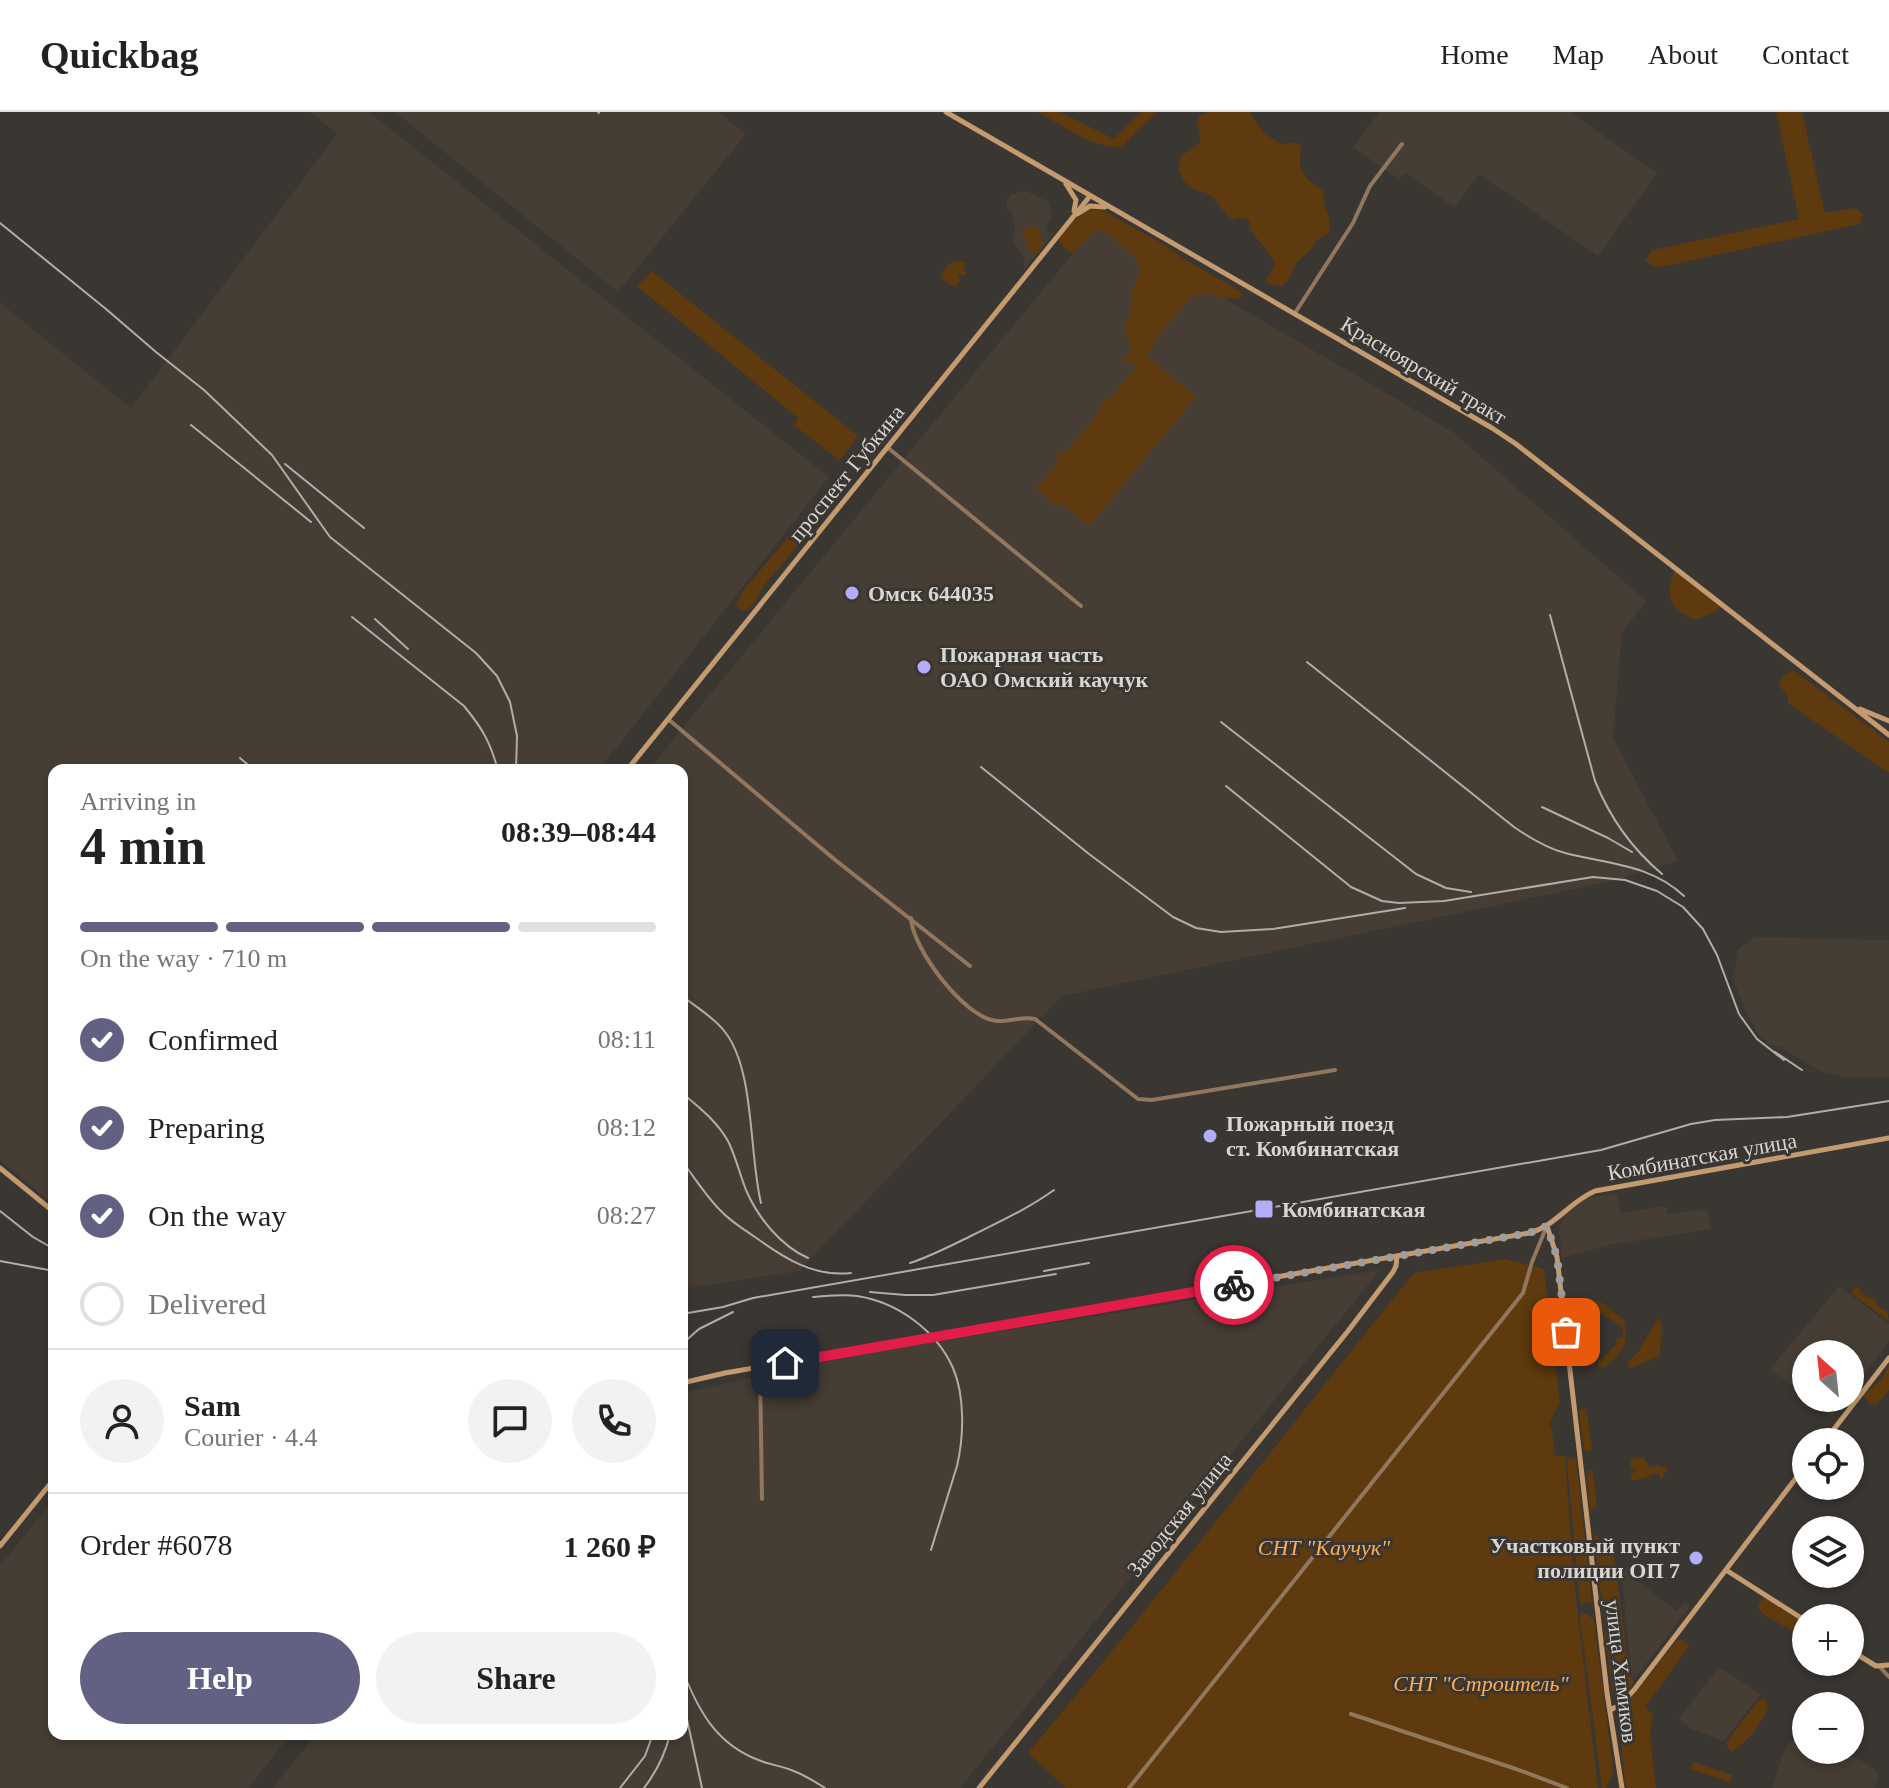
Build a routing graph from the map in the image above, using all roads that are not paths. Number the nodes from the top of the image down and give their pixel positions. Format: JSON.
{"nodes":[{"id":1,"x":946,"y":112,"type":"edge"},
{"id":2,"x":1402,"y":144,"type":"dead end"},
{"id":3,"x":1063,"y":180,"type":"junction"},
{"id":4,"x":1090,"y":196,"type":"junction"},
{"id":5,"x":1113,"y":209,"type":"junction"},
{"id":6,"x":1070,"y":220,"type":"junction"},
{"id":7,"x":1295,"y":313,"type":"junction"},
{"id":8,"x":887,"y":447,"type":"junction"},
{"id":9,"x":1081,"y":606,"type":"dead end"},
{"id":10,"x":1852,"y":705,"type":"junction"},
{"id":11,"x":668,"y":719,"type":"junction"},
{"id":12,"x":1889,"y":721,"type":"edge"},
{"id":13,"x":1889,"y":735,"type":"edge"},
{"id":14,"x":632,"y":764,"type":"edge"},
{"id":15,"x":911,"y":918,"type":"junction"},
{"id":16,"x":970,"y":966,"type":"dead end"},
{"id":17,"x":1335,"y":1070,"type":"dead end"},
{"id":18,"x":1889,"y":1138,"type":"edge"},
{"id":19,"x":0,"y":1168,"type":"edge"},
{"id":20,"x":48,"y":1207,"type":"edge"},
{"id":21,"x":1547,"y":1226,"type":"junction"},
{"id":22,"x":1397,"y":1256,"type":"junction"},
{"id":23,"x":1889,"y":1358,"type":"edge"},
{"id":24,"x":760,"y":1367,"type":"junction"},
{"id":25,"x":688,"y":1382,"type":"edge"},
{"id":26,"x":1835,"y":1428,"type":"edge"},
{"id":27,"x":1792,"y":1483,"type":"edge"},
{"id":28,"x":48,"y":1486,"type":"edge"},
{"id":29,"x":762,"y":1499,"type":"dead end"},
{"id":30,"x":0,"y":1546,"type":"edge"},
{"id":31,"x":1726,"y":1570,"type":"junction"},
{"id":32,"x":1792,"y":1612,"type":"edge"},
{"id":33,"x":1864,"y":1659,"type":"edge"},
{"id":34,"x":1889,"y":1665,"type":"edge"},
{"id":35,"x":1880,"y":1667,"type":"junction"},
{"id":36,"x":1889,"y":1677,"type":"edge"},
{"id":37,"x":1610,"y":1710,"type":"junction"},
{"id":38,"x":1351,"y":1714,"type":"dead end"},
{"id":39,"x":979,"y":1788,"type":"edge"},
{"id":40,"x":1129,"y":1788,"type":"edge"},
{"id":41,"x":1567,"y":1788,"type":"edge"},
{"id":42,"x":1622,"y":1788,"type":"edge"}],
"edges":[{"from":1,"to":3,"type":"main road","name":"Красноярский тракт"},
{"from":2,"to":7,"type":"street"},
{"from":3,"to":4,"type":"main road","name":"Красноярский тракт"},
{"from":3,"to":6,"type":"main road"},
{"from":4,"to":5,"type":"main road","name":"Красноярский тракт"},
{"from":4,"to":6,"type":"main road","name":"проспект Губкина"},
{"from":5,"to":6,"type":"main road"},
{"from":5,"to":7,"type":"main road","name":"Красноярский тракт"},
{"from":6,"to":8,"type":"main road","name":"проспект Губкина"},
{"from":7,"to":10,"type":"main road","name":"Красноярский тракт"},
{"from":8,"to":9,"type":"street"},
{"from":8,"to":11,"type":"main road","name":"проспект Губкина"},
{"from":10,"to":12,"type":"main road"},
{"from":10,"to":13,"type":"main road"},
{"from":11,"to":14,"type":"main road","name":"проспект Губкина"},
{"from":11,"to":15,"type":"street"},
{"from":15,"to":16,"type":"street"},
{"from":15,"to":17,"type":"street"},
{"from":18,"to":21,"type":"main road","name":"Комбинатская улица"},
{"from":19,"to":20,"type":"main road"},
{"from":21,"to":22,"type":"main road","name":"Комбинатская улица"},
{"from":21,"to":37,"type":"main road","name":"улица Химиков"},
{"from":21,"to":40,"type":"street"},
{"from":22,"to":24,"type":"main road","name":"Комбинатская улица"},
{"from":22,"to":39,"type":"main road","name":"Заводская улица"},
{"from":23,"to":26,"type":"main road"},
{"from":24,"to":25,"type":"main road","name":"Комбинатская улица"},
{"from":24,"to":29,"type":"street"},
{"from":27,"to":31,"type":"main road"},
{"from":28,"to":30,"type":"main road"},
{"from":31,"to":32,"type":"main road"},
{"from":31,"to":37,"type":"main road"},
{"from":33,"to":35,"type":"main road"},
{"from":34,"to":35,"type":"main road"},
{"from":35,"to":36,"type":"street"},
{"from":37,"to":42,"type":"main road","name":"улица Химиков"},
{"from":38,"to":41,"type":"street"}]}
